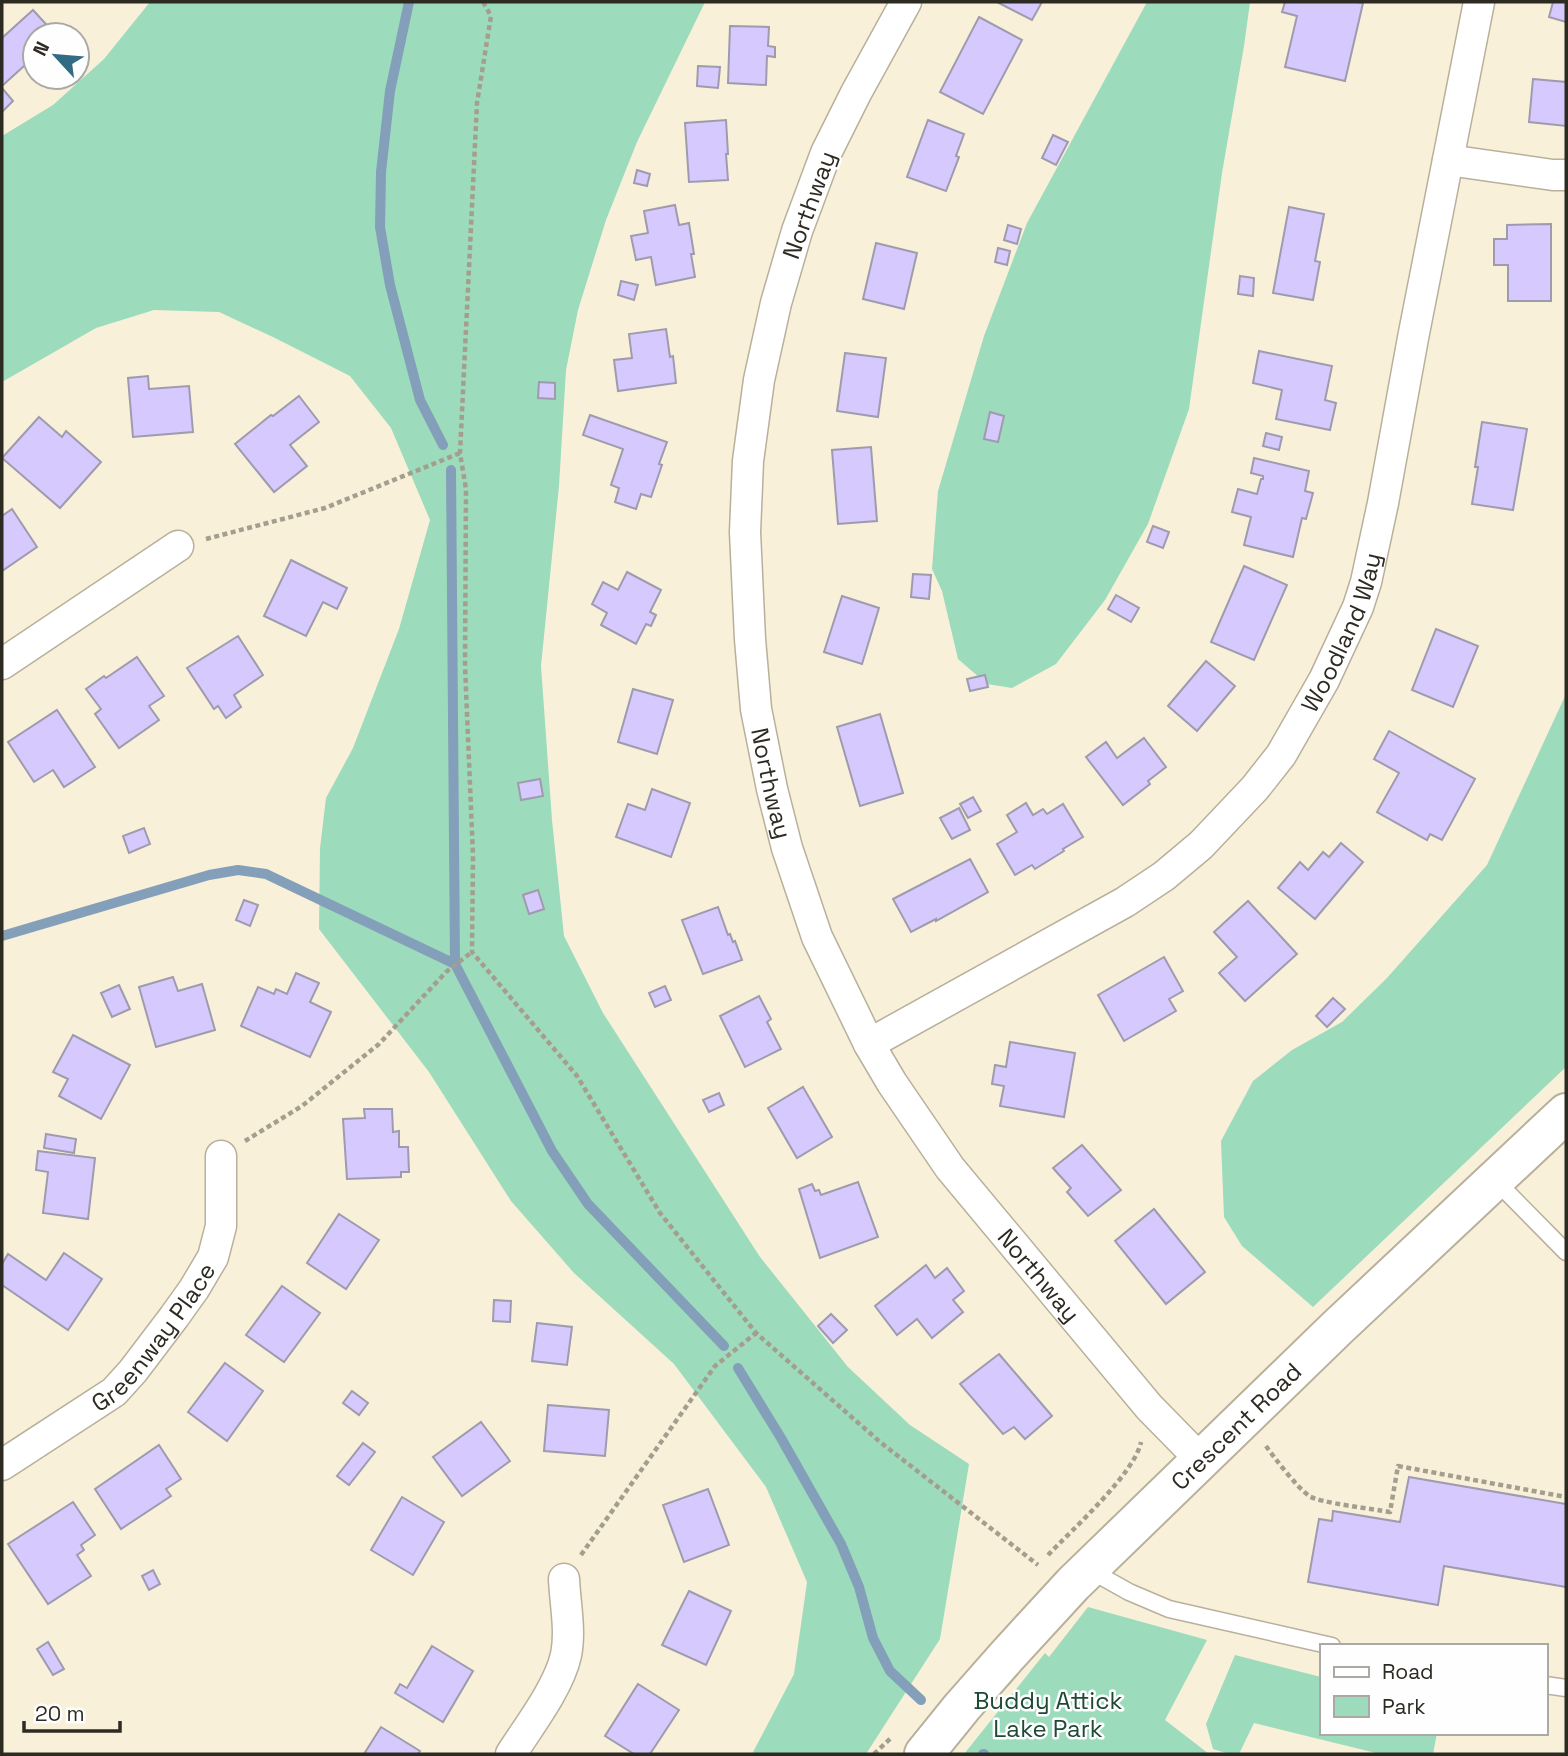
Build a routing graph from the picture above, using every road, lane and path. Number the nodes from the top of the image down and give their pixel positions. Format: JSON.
{"nodes":[{"id":1,"x":483,"y":2,"type":"edge"},
{"id":2,"x":906,"y":2,"type":"edge"},
{"id":3,"x":1479,"y":2,"type":"edge"},
{"id":4,"x":1448,"y":160,"type":"junction"},
{"id":5,"x":1566,"y":175,"type":"edge"},
{"id":6,"x":460,"y":453,"type":"junction"},
{"id":7,"x":178,"y":546,"type":"joint"},
{"id":8,"x":2,"y":664,"type":"edge"},
{"id":9,"x":472,"y":952,"type":"junction"},
{"id":10,"x":869,"y":1044,"type":"junction"},
{"id":11,"x":1566,"y":1113,"type":"edge"},
{"id":12,"x":220,"y":1156,"type":"joint"},
{"id":13,"x":1495,"y":1180,"type":"junction"},
{"id":14,"x":1564,"y":1244,"type":"edge"},
{"id":15,"x":756,"y":1332,"type":"junction"},
{"id":16,"x":1143,"y":1434,"type":"dead end"},
{"id":17,"x":1201,"y":1460,"type":"junction"},
{"id":18,"x":2,"y":1465,"type":"edge"},
{"id":19,"x":1285,"y":1470,"type":"dead end"},
{"id":20,"x":1566,"y":1497,"type":"edge"},
{"id":21,"x":1047,"y":1555,"type":"dead end"},
{"id":22,"x":1038,"y":1565,"type":"dead end"},
{"id":23,"x":1088,"y":1569,"type":"junction"},
{"id":24,"x":564,"y":1578,"type":"joint"},
{"id":25,"x":1323,"y":1644,"type":"edge"},
{"id":26,"x":1547,"y":1685,"type":"edge"},
{"id":27,"x":1566,"y":1688,"type":"edge"},
{"id":28,"x":511,"y":1754,"type":"edge"},
{"id":29,"x":924,"y":1754,"type":"edge"}],
"edges":[{"from":1,"to":6,"type":"path"},
{"from":2,"to":10,"type":"street","name":"Northway"},
{"from":3,"to":4,"type":"street","name":"Woodland Way"},
{"from":4,"to":5,"type":"street"},
{"from":4,"to":10,"type":"street","name":"Woodland Way"},
{"from":6,"to":7,"type":"path"},
{"from":6,"to":9,"type":"path"},
{"from":7,"to":8,"type":"street"},
{"from":9,"to":12,"type":"path"},
{"from":9,"to":15,"type":"path"},
{"from":10,"to":17,"type":"street","name":"Northway"},
{"from":11,"to":13,"type":"street","name":"Crescent Road"},
{"from":12,"to":18,"type":"street","name":"Greenway Place"},
{"from":13,"to":14,"type":"lane"},
{"from":13,"to":17,"type":"street","name":"Crescent Road"},
{"from":15,"to":22,"type":"path"},
{"from":15,"to":24,"type":"path"},
{"from":16,"to":21,"type":"path"},
{"from":17,"to":23,"type":"street","name":"Crescent Road"},
{"from":19,"to":20,"type":"path"},
{"from":23,"to":25,"type":"lane"},
{"from":23,"to":29,"type":"street","name":"Crescent Road"},
{"from":24,"to":28,"type":"street"},
{"from":26,"to":27,"type":"lane"}]}
